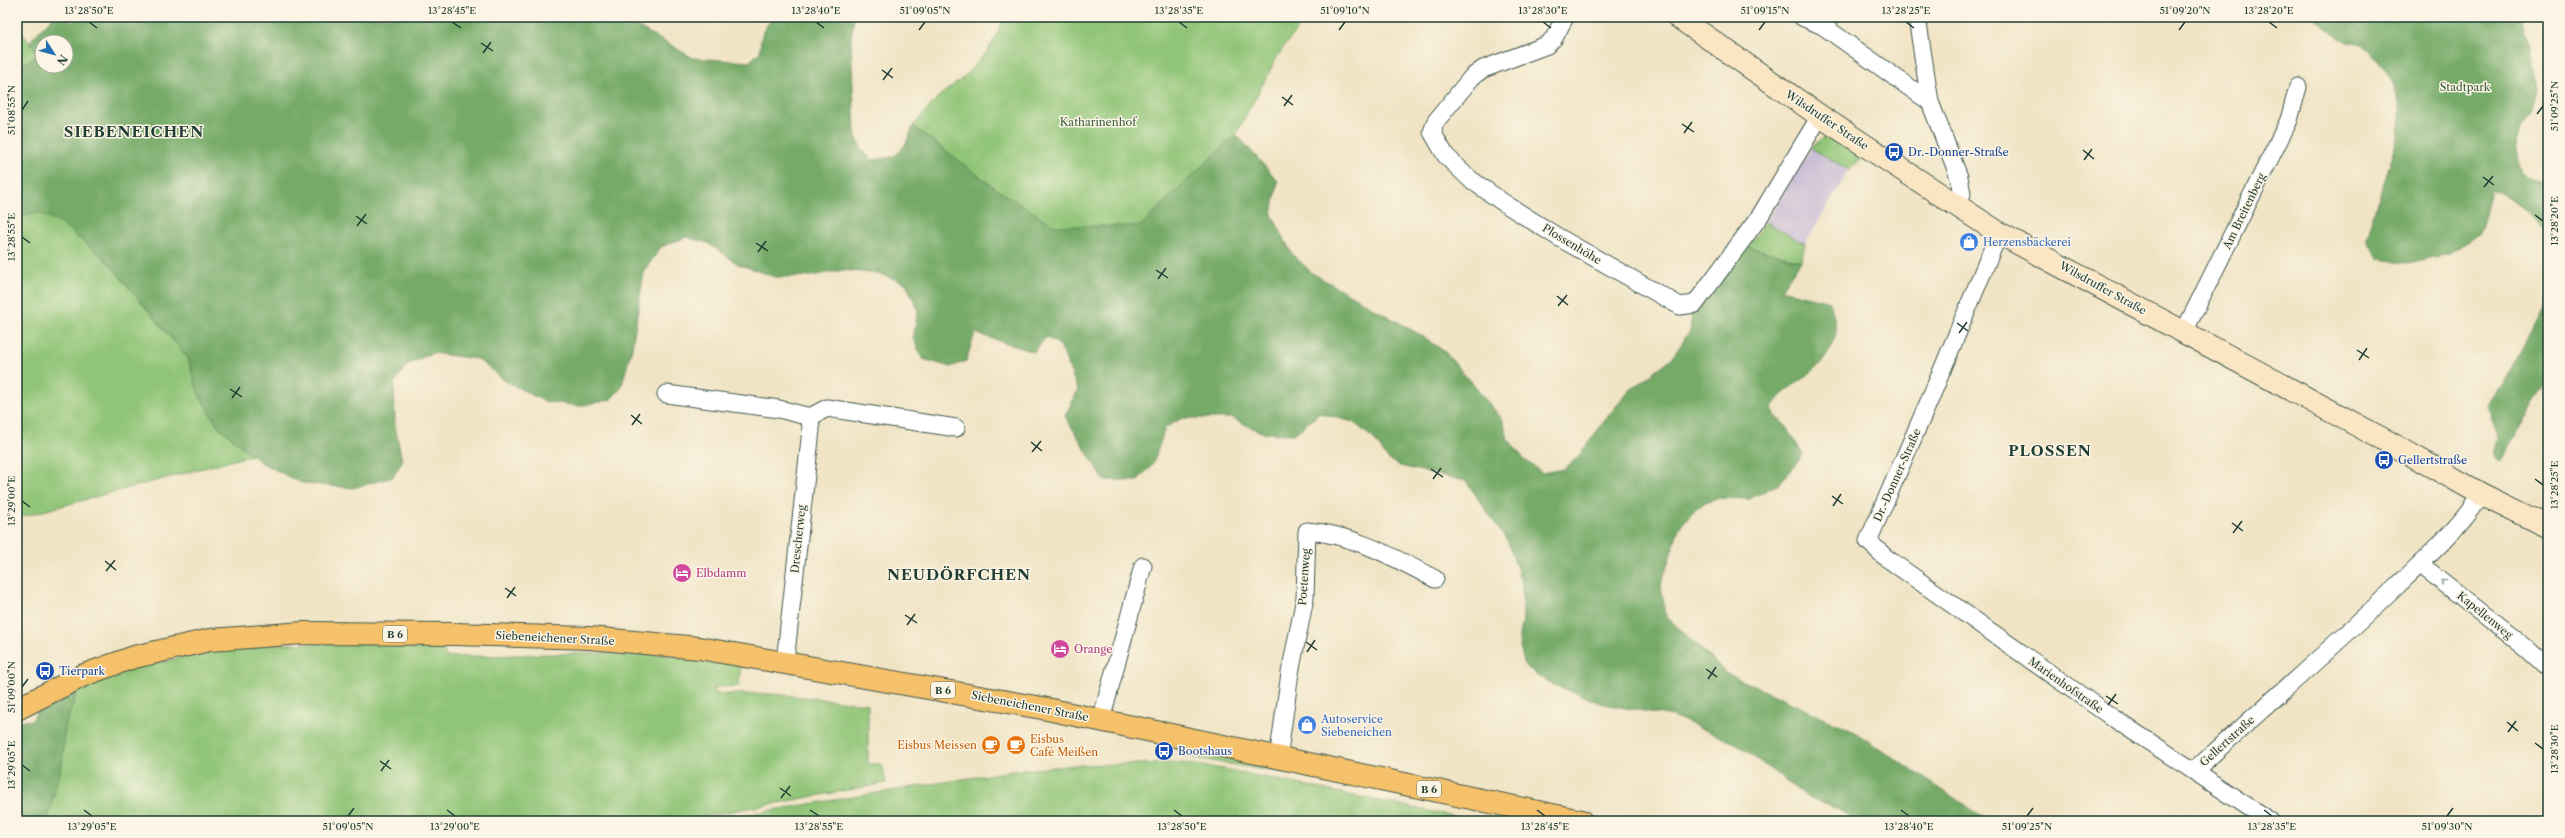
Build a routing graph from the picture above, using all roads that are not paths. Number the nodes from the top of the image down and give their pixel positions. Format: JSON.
{"nodes":[{"id":1,"x":1565,"y":17,"type":"edge"},
{"id":2,"x":1678,"y":17,"type":"edge"},
{"id":3,"x":1802,"y":17,"type":"edge"},
{"id":4,"x":1917,"y":17,"type":"edge"},
{"id":5,"x":2298,"y":87,"type":"dead end"},
{"id":6,"x":1930,"y":102,"type":"junction"},
{"id":7,"x":1820,"y":116,"type":"junction"},
{"id":8,"x":1956,"y":205,"type":"junction"},
{"id":9,"x":1999,"y":233,"type":"junction"},
{"id":10,"x":2184,"y":332,"type":"junction"},
{"id":11,"x":666,"y":394,"type":"dead end"},
{"id":12,"x":810,"y":417,"type":"junction"},
{"id":13,"x":956,"y":428,"type":"dead end"},
{"id":14,"x":2482,"y":494,"type":"junction"},
{"id":15,"x":2548,"y":527,"type":"edge"},
{"id":16,"x":1868,"y":540,"type":"joint"},
{"id":17,"x":2420,"y":564,"type":"junction"},
{"id":18,"x":1143,"y":566,"type":"dead end"},
{"id":19,"x":1435,"y":579,"type":"dead end"},
{"id":20,"x":785,"y":662,"type":"junction"},
{"id":21,"x":2548,"y":668,"type":"edge"},
{"id":22,"x":17,"y":709,"type":"edge"},
{"id":23,"x":1101,"y":720,"type":"junction"},
{"id":24,"x":1278,"y":759,"type":"junction"},
{"id":25,"x":2194,"y":771,"type":"junction"},
{"id":26,"x":1580,"y":821,"type":"edge"},
{"id":27,"x":2270,"y":821,"type":"edge"}],
"edges":[{"from":1,"to":7,"type":"street","name":"Plossenhöhe"},
{"from":2,"to":7,"type":"main road","name":"Wilsdruffer Straße"},
{"from":3,"to":6,"type":"street"},
{"from":4,"to":6,"type":"street"},
{"from":5,"to":10,"type":"street","name":"Am Breitenberg"},
{"from":6,"to":8,"type":"street"},
{"from":7,"to":8,"type":"main road","name":"Wilsdruffer Straße"},
{"from":8,"to":9,"type":"main road","name":"Wilsdruffer Straße"},
{"from":9,"to":10,"type":"main road","name":"Wilsdruffer Straße"},
{"from":9,"to":16,"type":"street","name":"Dr.-Donner-Straße"},
{"from":10,"to":14,"type":"main road","name":"Wilsdruffer Straße"},
{"from":11,"to":12,"type":"street"},
{"from":12,"to":13,"type":"street"},
{"from":12,"to":20,"type":"street","name":"Drescherweg"},
{"from":14,"to":15,"type":"main road","name":"Wilsdruffer Straße"},
{"from":14,"to":17,"type":"street","name":"Gellertstraße"},
{"from":16,"to":25,"type":"street","name":"Marienhofstraße"},
{"from":21,"to":17,"type":"street","name":"Kapellenweg","one_way":true},
{"from":17,"to":25,"type":"street","name":"Gellertstraße"},
{"from":18,"to":23,"type":"street","name":"Siebeneichener Straße"},
{"from":19,"to":24,"type":"street","name":"Poetenweg"},
{"from":20,"to":22,"type":"main road","name":"Siebeneichener Straße","number":"B 6"},
{"from":20,"to":23,"type":"main road","name":"Siebeneichener Straße","number":"B 6"},
{"from":23,"to":24,"type":"main road","name":"Siebeneichener Straße","number":"B 6"},
{"from":24,"to":26,"type":"main road","name":"Siebeneichener Straße","number":"B 6"},
{"from":25,"to":27,"type":"street","name":"Marienhofstraße"}]}
